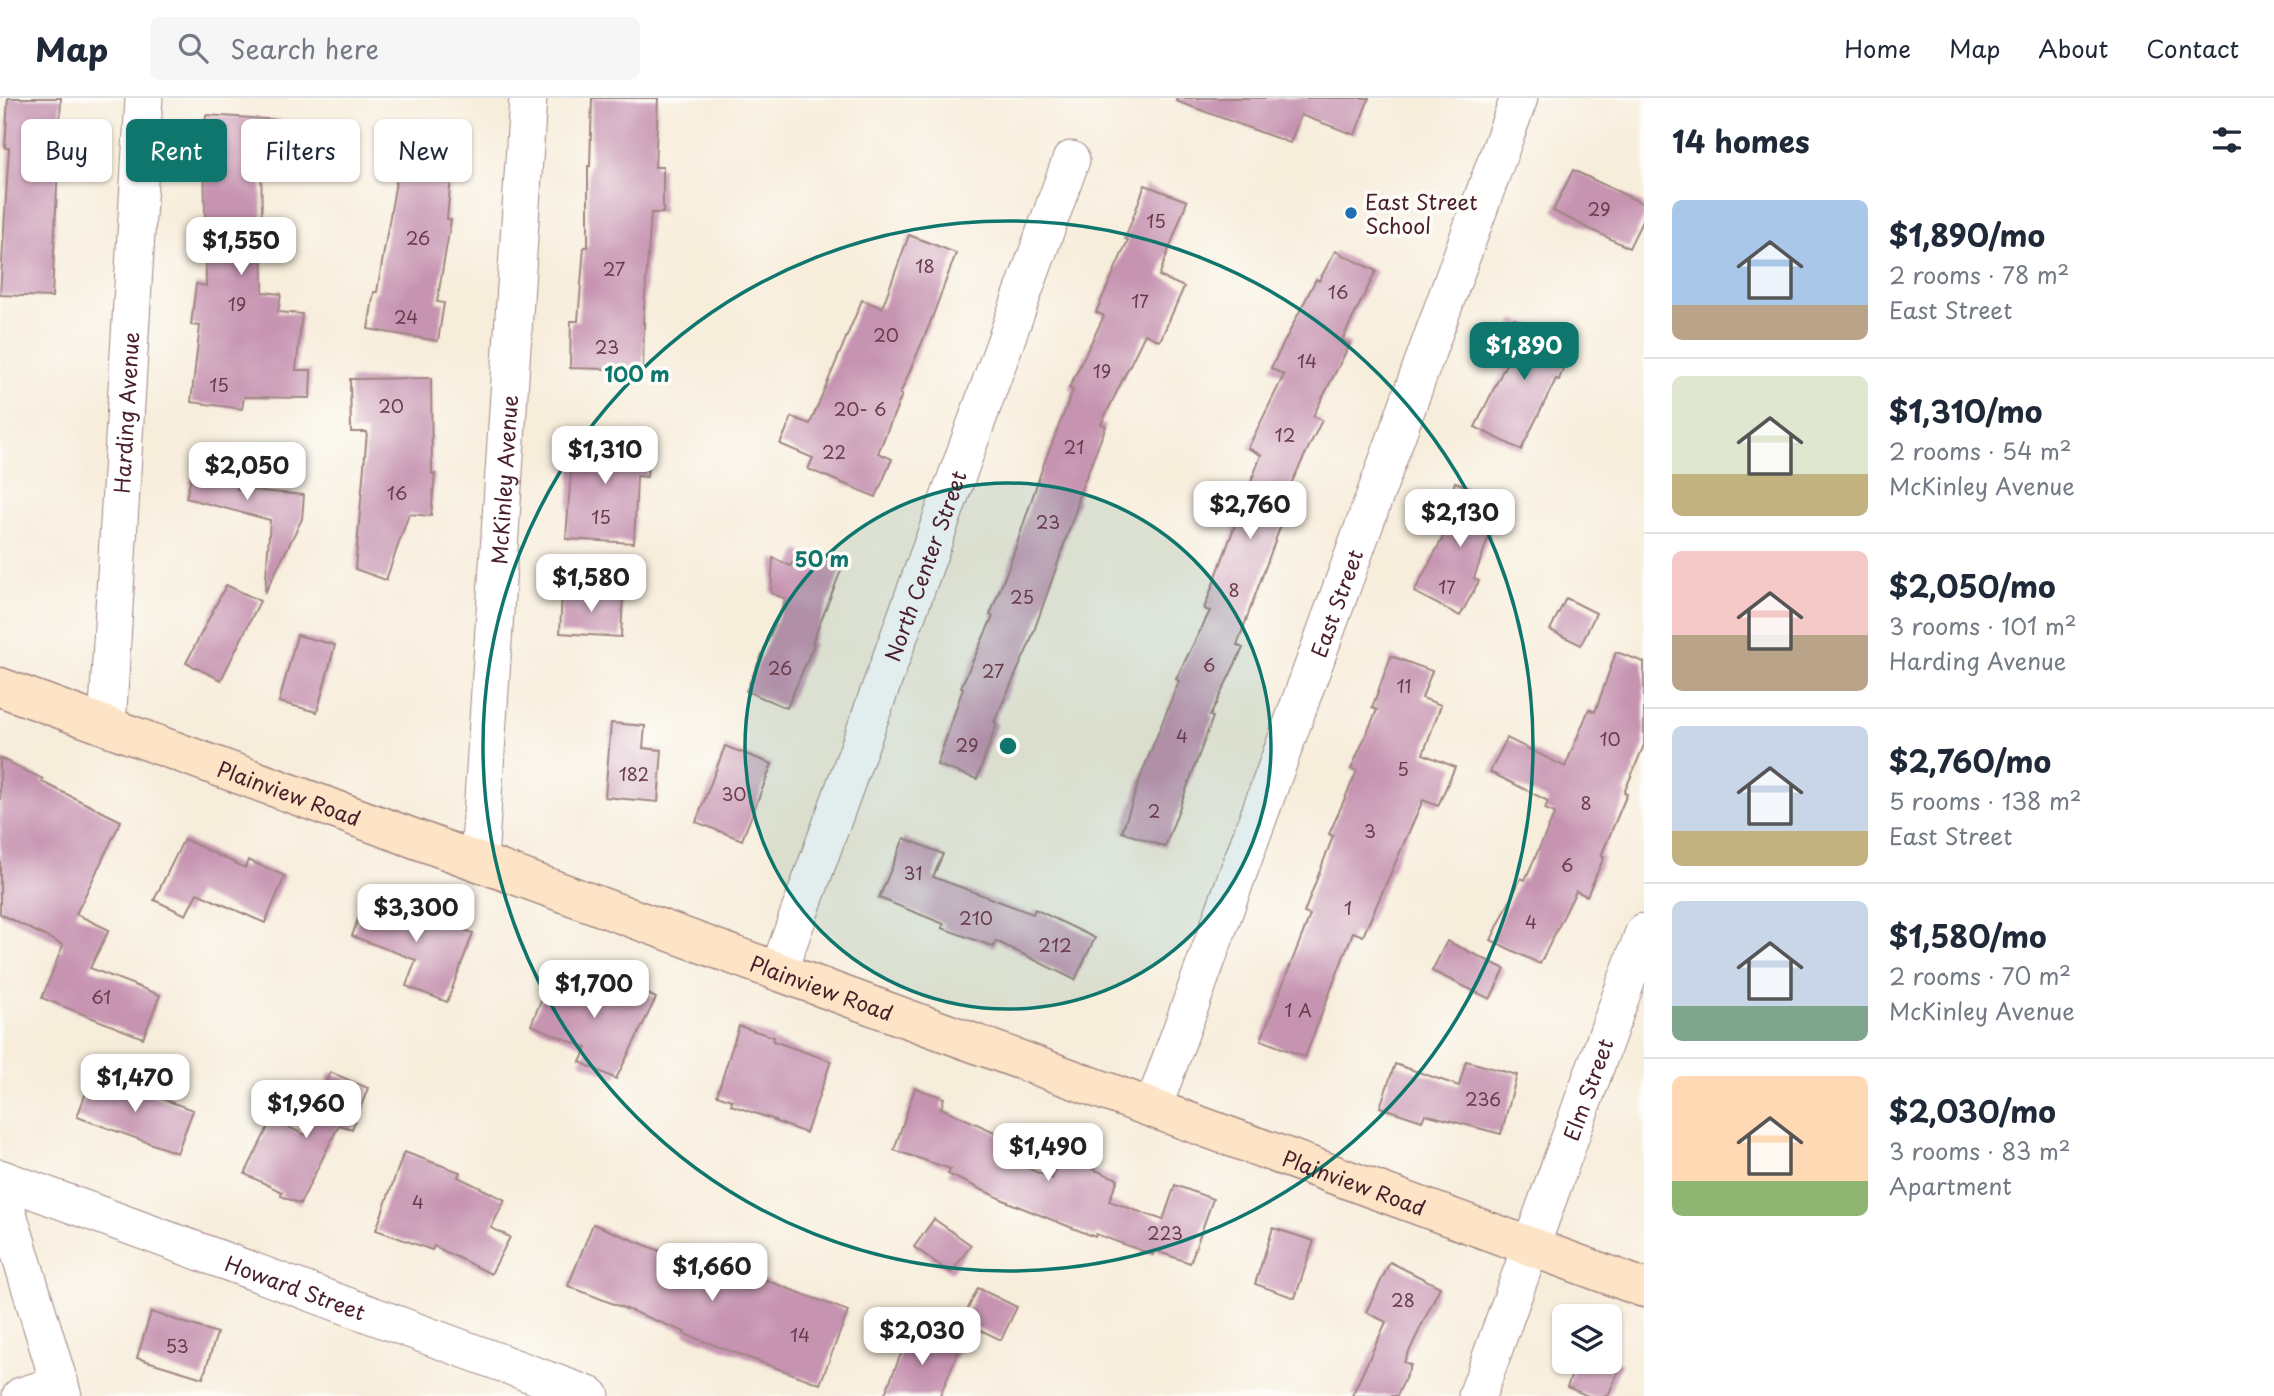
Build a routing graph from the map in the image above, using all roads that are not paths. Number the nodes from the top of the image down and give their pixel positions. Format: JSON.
{"nodes":[{"id":1,"x":144,"y":98,"type":"edge"},
{"id":2,"x":528,"y":98,"type":"edge"},
{"id":3,"x":1519,"y":98,"type":"edge"},
{"id":4,"x":1071,"y":160,"type":"dead end"},
{"id":5,"x":0,"y":687,"type":"edge"},
{"id":6,"x":107,"y":727,"type":"junction"},
{"id":7,"x":479,"y":861,"type":"junction"},
{"id":8,"x":1644,"y":932,"type":"edge"},
{"id":9,"x":778,"y":972,"type":"junction"},
{"id":10,"x":1153,"y":1108,"type":"junction"},
{"id":11,"x":0,"y":1178,"type":"edge"},
{"id":12,"x":0,"y":1187,"type":"edge"},
{"id":13,"x":1531,"y":1247,"type":"junction"},
{"id":14,"x":1644,"y":1288,"type":"edge"},
{"id":15,"x":62,"y":1390,"type":"edge"},
{"id":16,"x":21,"y":1396,"type":"edge"},
{"id":17,"x":591,"y":1396,"type":"edge"},
{"id":18,"x":1477,"y":1396,"type":"edge"}],
"edges":[{"from":1,"to":6,"type":"street","name":"Harding Avenue"},
{"from":2,"to":7,"type":"street","name":"McKinley Avenue"},
{"from":3,"to":10,"type":"street","name":"East Street"},
{"from":4,"to":9,"type":"street","name":"North Center Street"},
{"from":5,"to":6,"type":"main road","name":"Plainview Road"},
{"from":6,"to":7,"type":"main road","name":"Plainview Road"},
{"from":7,"to":9,"type":"main road","name":"Plainview Road"},
{"from":8,"to":13,"type":"street","name":"Elm Street"},
{"from":9,"to":10,"type":"main road","name":"Plainview Road"},
{"from":10,"to":13,"type":"main road","name":"Plainview Road"},
{"from":11,"to":17,"type":"street","name":"Howard Street"},
{"from":12,"to":15,"type":"street"},
{"from":13,"to":14,"type":"main road","name":"Plainview Road"},
{"from":13,"to":18,"type":"street","name":"Elm Street"},
{"from":15,"to":16,"type":"street"}]}
